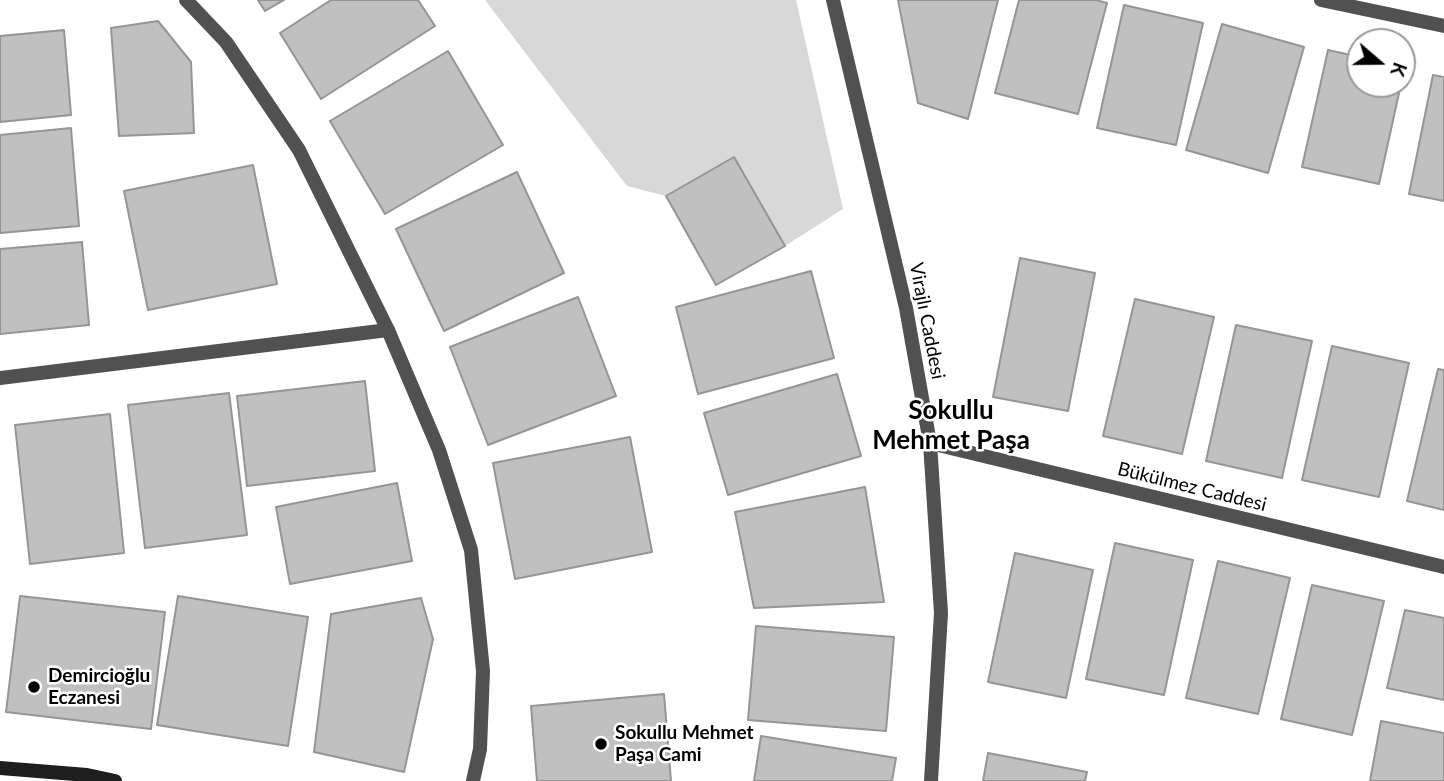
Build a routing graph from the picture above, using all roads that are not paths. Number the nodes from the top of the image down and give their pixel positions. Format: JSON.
{"nodes":[{"id":1,"x":186,"y":0,"type":"edge"},
{"id":2,"x":833,"y":0,"type":"edge"},
{"id":3,"x":1321,"y":0,"type":"edge"},
{"id":4,"x":1444,"y":26,"type":"edge"},
{"id":5,"x":388,"y":330,"type":"junction"},
{"id":6,"x":0,"y":378,"type":"edge"},
{"id":7,"x":930,"y":443,"type":"junction"},
{"id":8,"x":1444,"y":567,"type":"edge"},
{"id":9,"x":0,"y":768,"type":"edge"},
{"id":10,"x":115,"y":781,"type":"edge"},
{"id":11,"x":473,"y":781,"type":"edge"},
{"id":12,"x":931,"y":781,"type":"edge"}],
"edges":[{"from":1,"to":5,"type":"street"},
{"from":2,"to":7,"type":"street","name":"Virajlı Caddesi"},
{"from":3,"to":4,"type":"street"},
{"from":5,"to":6,"type":"street"},
{"from":5,"to":11,"type":"street"},
{"from":7,"to":8,"type":"street","name":"Bükülmez Caddesi"},
{"from":7,"to":12,"type":"street","name":"Virajlı Caddesi"},
{"from":9,"to":10,"type":"main road"}]}
